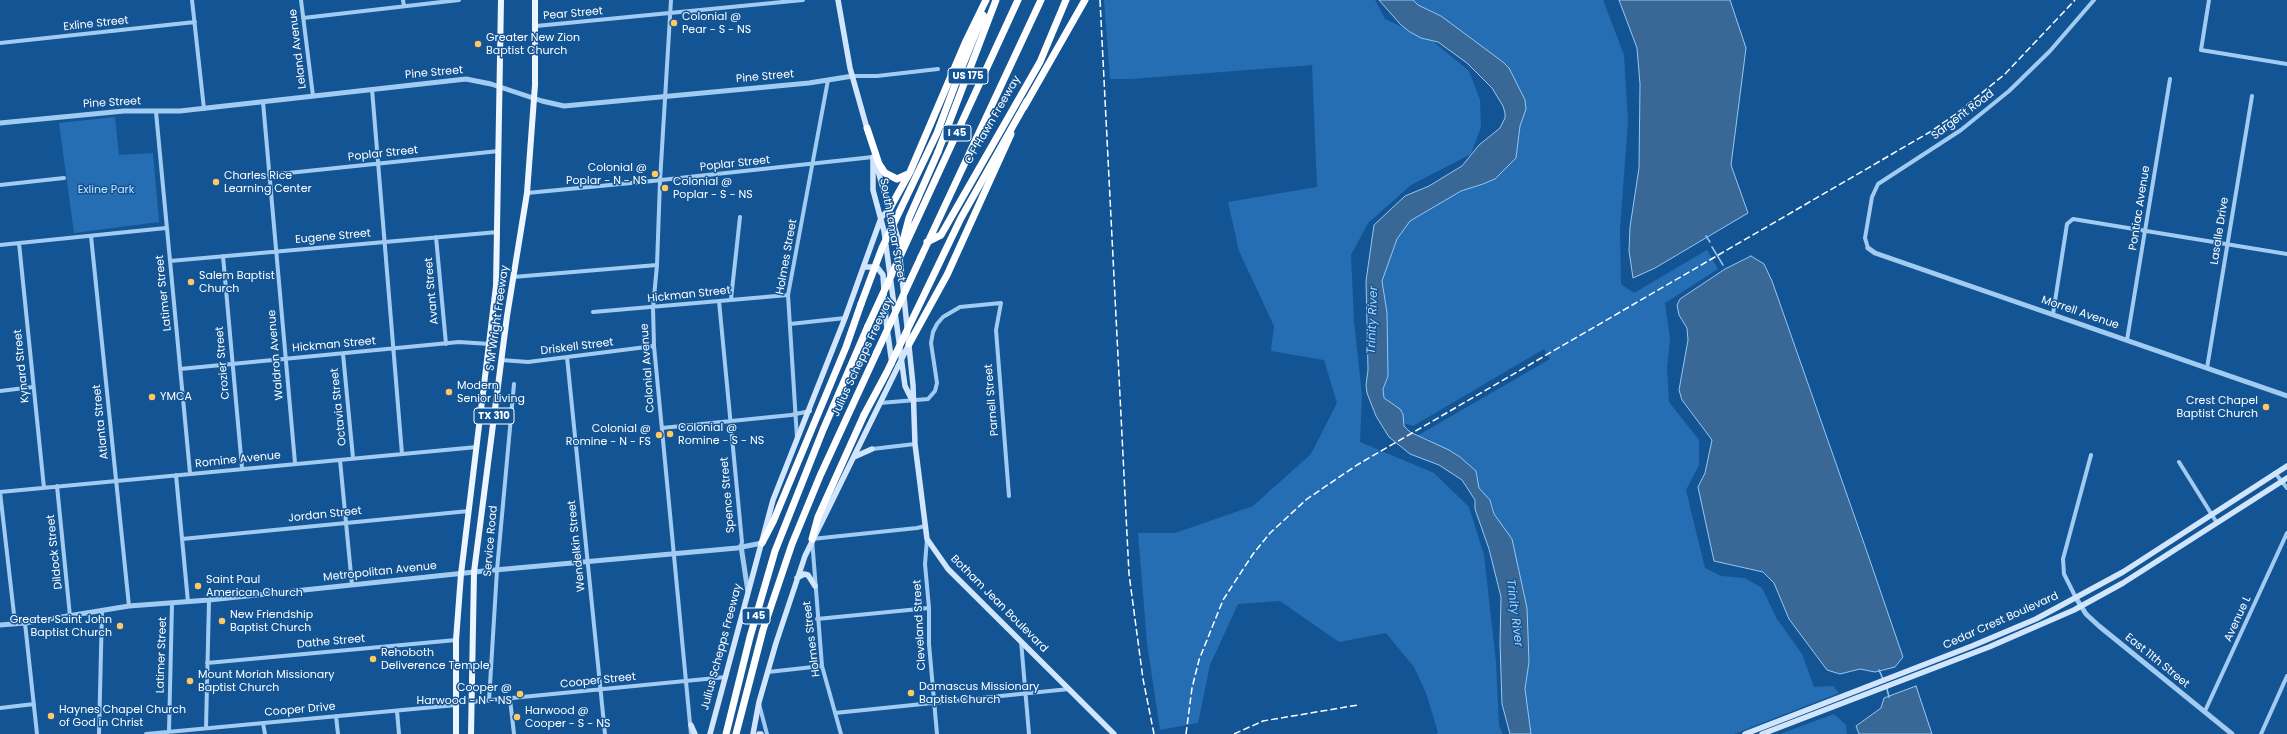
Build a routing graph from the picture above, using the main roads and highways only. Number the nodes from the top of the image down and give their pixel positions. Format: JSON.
{"nodes":[{"id":1,"x":501,"y":0,"type":"edge"},
{"id":2,"x":535,"y":0,"type":"edge"},
{"id":3,"x":838,"y":0,"type":"edge"},
{"id":4,"x":987,"y":0,"type":"edge"},
{"id":5,"x":996,"y":0,"type":"edge"},
{"id":6,"x":1018,"y":0,"type":"edge"},
{"id":7,"x":1041,"y":0,"type":"edge"},
{"id":8,"x":1066,"y":0,"type":"edge"},
{"id":9,"x":1085,"y":0,"type":"edge"},
{"id":10,"x":1027,"y":101,"type":"junction"},
{"id":11,"x":868,"y":128,"type":"junction"},
{"id":12,"x":873,"y":157,"type":"junction"},
{"id":13,"x":910,"y":172,"type":"junction"},
{"id":14,"x":890,"y":208,"type":"junction"},
{"id":15,"x":881,"y":218,"type":"junction"},
{"id":16,"x":884,"y":231,"type":"junction"},
{"id":17,"x":874,"y":235,"type":"junction"},
{"id":18,"x":898,"y":239,"type":"junction"},
{"id":19,"x":927,"y":242,"type":"junction"},
{"id":20,"x":896,"y":266,"type":"junction"},
{"id":21,"x":864,"y":267,"type":"junction"},
{"id":22,"x":910,"y":344,"type":"junction"},
{"id":23,"x":901,"y":362,"type":"junction"},
{"id":24,"x":895,"y":374,"type":"junction"},
{"id":25,"x":912,"y":400,"type":"junction"},
{"id":26,"x":861,"y":443,"type":"junction"},
{"id":27,"x":853,"y":457,"type":"junction"},
{"id":28,"x":2287,"y":466,"type":"edge"},
{"id":29,"x":2287,"y":478,"type":"edge"},
{"id":30,"x":812,"y":539,"type":"junction"},
{"id":31,"x":762,"y":544,"type":"junction"},
{"id":32,"x":797,"y":578,"type":"junction"},
{"id":33,"x":815,"y":586,"type":"road end"},
{"id":34,"x":1973,"y":649,"type":"junction"},
{"id":35,"x":691,"y":725,"type":"road end"},
{"id":36,"x":456,"y":734,"type":"edge"},
{"id":37,"x":471,"y":734,"type":"edge"},
{"id":38,"x":695,"y":734,"type":"edge"},
{"id":39,"x":710,"y":734,"type":"edge"},
{"id":40,"x":726,"y":734,"type":"edge"},
{"id":41,"x":736,"y":734,"type":"edge"},
{"id":42,"x":753,"y":734,"type":"edge"},
{"id":43,"x":1114,"y":734,"type":"edge"},
{"id":44,"x":1745,"y":734,"type":"edge"},
{"id":45,"x":1762,"y":734,"type":"edge"}],
"edges":[{"from":1,"to":36,"type":"main road","name":"S M Wright Freeway","number":"TX 310"},
{"from":2,"to":37,"type":"main road","name":"S M Wright Freeway","number":"TX 310"},
{"from":3,"to":11,"type":"main road","name":"South Lamar Street"},
{"from":4,"to":13,"type":"highway"},
{"from":4,"to":31,"type":"highway","bridge":true},
{"from":5,"to":20,"type":"highway","number":"US 175","bridge":true},
{"from":6,"to":20,"type":"highway","name":"Julius Schepps Freeway","number":"I 45","bridge":true},
{"from":7,"to":19,"type":"highway","name":"Julius Schepps Freeway","number":"I 45"},
{"from":8,"to":19,"type":"highway","name":"C F Hawn Freeway"},
{"from":9,"to":10,"type":"highway"},
{"from":10,"to":22,"type":"highway","bridge":true},
{"from":10,"to":30,"type":"highway","bridge":true},
{"from":11,"to":12,"type":"main road","name":"South Lamar Street"},
{"from":11,"to":13,"type":"highway"},
{"from":12,"to":14,"type":"main road","name":"South Lamar Street"},
{"from":12,"to":15,"type":"main road","name":"South Lamar Street"},
{"from":13,"to":14,"type":"highway"},
{"from":14,"to":15,"type":"main road","name":"Julius Schepps Freeway"},
{"from":14,"to":18,"type":"main road","name":"South Lamar Street"},
{"from":15,"to":16,"type":"main road","name":"South Lamar Street"},
{"from":15,"to":17,"type":"main road","name":"Julius Schepps Freeway"},
{"from":16,"to":17,"type":"main road"},
{"from":16,"to":18,"type":"main road"},
{"from":16,"to":23,"type":"main road","name":"South Lamar Street"},
{"from":17,"to":21,"type":"main road","name":"Julius Schepps Freeway"},
{"from":18,"to":22,"type":"main road","name":"South Lamar Street"},
{"from":19,"to":41,"type":"highway","name":"Julius Schepps Freeway","number":"I 45","bridge":true},
{"from":20,"to":40,"type":"highway","name":"Julius Schepps Freeway","number":"I 45","bridge":true},
{"from":21,"to":24,"type":"main road"},
{"from":21,"to":31,"type":"main road","name":"Julius Schepps Freeway"},
{"from":22,"to":23,"type":"main road"},
{"from":22,"to":25,"type":"main road","name":"Botham Jean Boulevard"},
{"from":23,"to":24,"type":"main road"},
{"from":23,"to":25,"type":"main road","name":"South Lamar Street"},
{"from":24,"to":26,"type":"main road"},
{"from":25,"to":43,"type":"main road","name":"Botham Jean Boulevard"},
{"from":26,"to":27,"type":"main road"},
{"from":26,"to":27,"type":"main road"},
{"from":27,"to":30,"type":"main road"},
{"from":28,"to":34,"type":"main road","name":"Cedar Crest Boulevard"},
{"from":29,"to":34,"type":"main road","name":"Cedar Crest Boulevard"},
{"from":30,"to":32,"type":"main road"},
{"from":31,"to":39,"type":"main road","name":"Julius Schepps Freeway"},
{"from":32,"to":33,"type":"main road"},
{"from":32,"to":42,"type":"main road"},
{"from":34,"to":44,"type":"main road","name":"Cedar Crest Boulevard"},
{"from":34,"to":45,"type":"main road","name":"Cedar Crest Boulevard"},
{"from":35,"to":38,"type":"main road"}]}
